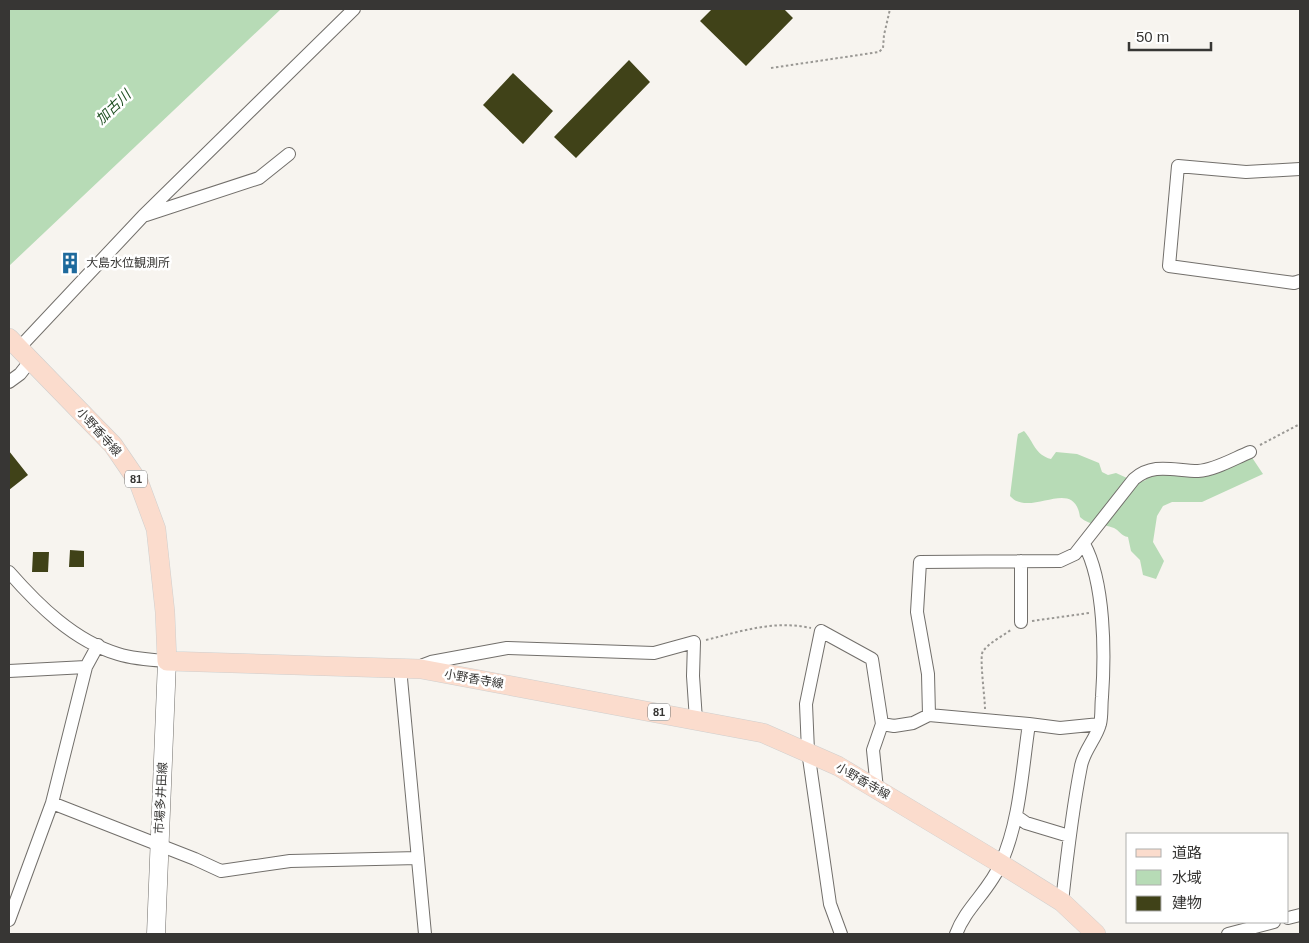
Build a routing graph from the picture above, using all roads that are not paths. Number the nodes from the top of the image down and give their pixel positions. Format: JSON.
{"nodes":[{"id":1,"x":354,"y":9,"type":"edge"},
{"id":2,"x":289,"y":154,"type":"dead end"},
{"id":3,"x":1300,"y":169,"type":"edge"},
{"id":4,"x":143,"y":216,"type":"junction"},
{"id":5,"x":1300,"y":280,"type":"edge"},
{"id":6,"x":17,"y":347,"type":"edge"},
{"id":7,"x":9,"y":382,"type":"edge"},
{"id":8,"x":1250,"y":452,"type":"road end"},
{"id":9,"x":1087,"y":538,"type":"junction"},
{"id":10,"x":1021,"y":561,"type":"junction"},
{"id":11,"x":9,"y":572,"type":"edge"},
{"id":12,"x":1021,"y":622,"type":"road end"},
{"id":13,"x":98,"y":646,"type":"junction"},
{"id":14,"x":167,"y":661,"type":"junction"},
{"id":15,"x":86,"y":667,"type":"junction"},
{"id":16,"x":400,"y":668,"type":"junction"},
{"id":17,"x":421,"y":669,"type":"junction"},
{"id":18,"x":9,"y":671,"type":"edge"},
{"id":19,"x":929,"y":715,"type":"junction"},
{"id":20,"x":696,"y":720,"type":"junction"},
{"id":21,"x":882,"y":724,"type":"junction"},
{"id":22,"x":1030,"y":724,"type":"junction"},
{"id":23,"x":1100,"y":724,"type":"junction"},
{"id":24,"x":808,"y":751,"type":"junction"},
{"id":25,"x":877,"y":789,"type":"junction"},
{"id":26,"x":52,"y":803,"type":"junction"},
{"id":27,"x":1016,"y":816,"type":"junction"},
{"id":28,"x":1069,"y":836,"type":"junction"},
{"id":29,"x":159,"y":846,"type":"junction"},
{"id":30,"x":418,"y":858,"type":"junction"},
{"id":31,"x":1001,"y":864,"type":"junction"},
{"id":32,"x":1062,"y":902,"type":"junction"},
{"id":33,"x":9,"y":920,"type":"edge"},
{"id":34,"x":1270,"y":923,"type":"edge"},
{"id":35,"x":156,"y":934,"type":"edge"},
{"id":36,"x":426,"y":934,"type":"edge"},
{"id":37,"x":840,"y":934,"type":"edge"},
{"id":38,"x":956,"y":934,"type":"edge"},
{"id":39,"x":1096,"y":934,"type":"edge"},
{"id":40,"x":1228,"y":934,"type":"edge"}],
"edges":[{"from":1,"to":4,"type":"street"},
{"from":2,"to":4,"type":"street"},
{"from":3,"to":5,"type":"street"},
{"from":4,"to":6,"type":"street"},
{"from":6,"to":7,"type":"street"},
{"from":6,"to":14,"type":"main road","name":"小野香寺線","number":"81"},
{"from":8,"to":9,"type":"street"},
{"from":9,"to":10,"type":"street"},
{"from":9,"to":23,"type":"street"},
{"from":10,"to":12,"type":"street"},
{"from":10,"to":19,"type":"street"},
{"from":11,"to":13,"type":"street"},
{"from":13,"to":14,"type":"street"},
{"from":13,"to":15,"type":"street"},
{"from":14,"to":16,"type":"main road","name":"小野香寺線","number":"81"},
{"from":14,"to":29,"type":"main road","name":"市場多井田線"},
{"from":15,"to":18,"type":"street"},
{"from":15,"to":26,"type":"street"},
{"from":16,"to":17,"type":"main road","name":"小野香寺線","number":"81"},
{"from":16,"to":30,"type":"street"},
{"from":17,"to":20,"type":"main road","name":"小野香寺線","number":"81"},
{"from":17,"to":20,"type":"street"},
{"from":19,"to":21,"type":"street"},
{"from":19,"to":22,"type":"street"},
{"from":20,"to":24,"type":"main road","name":"小野香寺線","number":"81"},
{"from":21,"to":24,"type":"street"},
{"from":21,"to":25,"type":"street"},
{"from":22,"to":23,"type":"street"},
{"from":22,"to":27,"type":"street"},
{"from":23,"to":28,"type":"street"},
{"from":24,"to":25,"type":"main road","name":"小野香寺線","number":"81"},
{"from":24,"to":37,"type":"street"},
{"from":25,"to":31,"type":"main road","name":"小野香寺線","number":"81"},
{"from":26,"to":29,"type":"street"},
{"from":26,"to":33,"type":"street"},
{"from":27,"to":28,"type":"street"},
{"from":27,"to":31,"type":"street"},
{"from":28,"to":32,"type":"street"},
{"from":29,"to":30,"type":"street"},
{"from":29,"to":35,"type":"main road","name":"市場多井田線"},
{"from":30,"to":36,"type":"street"},
{"from":31,"to":32,"type":"main road","name":"小野香寺線","number":"81"},
{"from":31,"to":38,"type":"street"},
{"from":32,"to":39,"type":"main road","name":"小野香寺線","number":"81"},
{"from":34,"to":40,"type":"street"}]}
